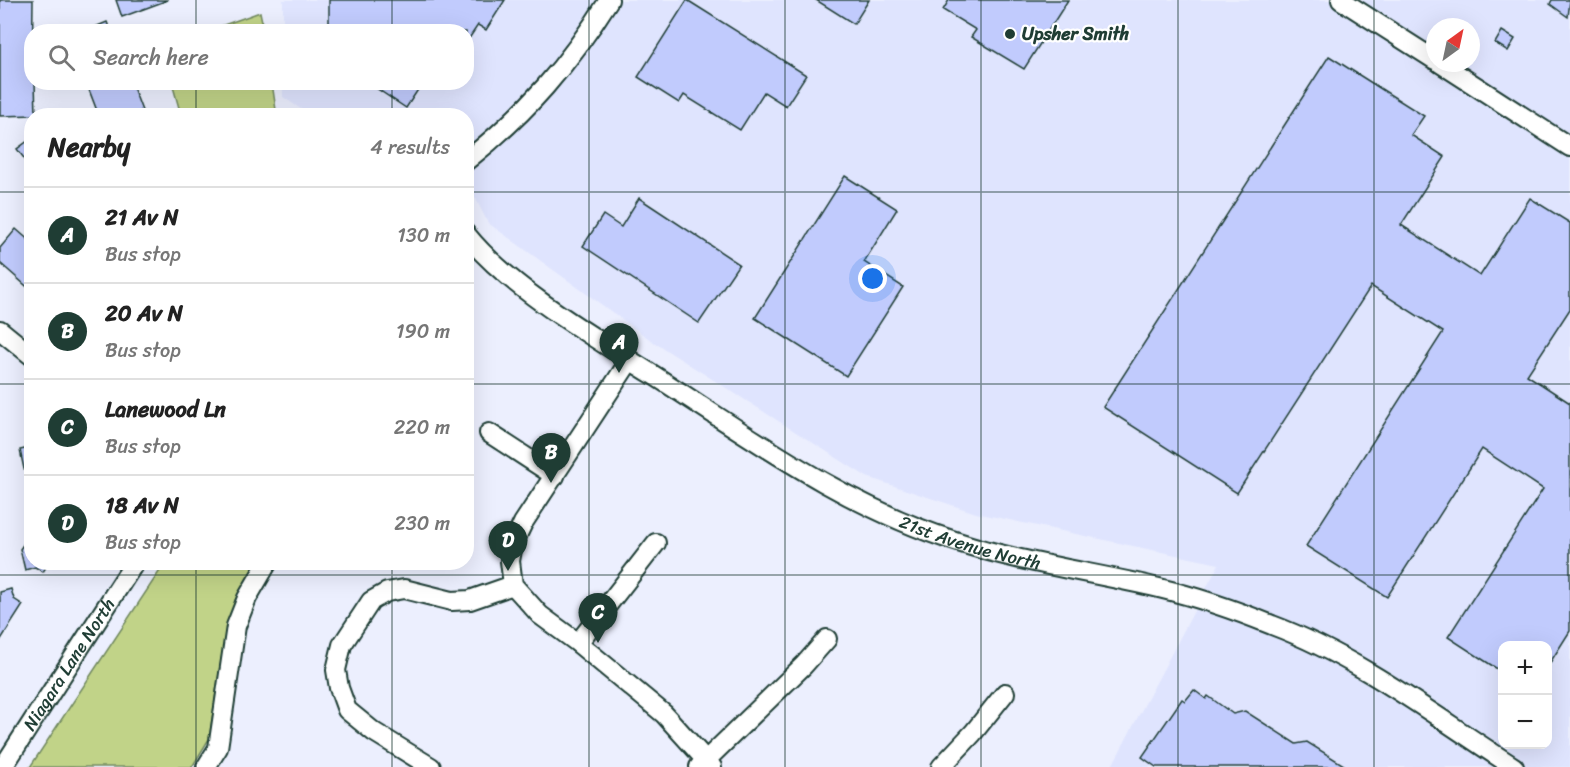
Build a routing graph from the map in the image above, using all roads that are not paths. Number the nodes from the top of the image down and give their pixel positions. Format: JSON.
{"nodes":[{"id":1,"x":609,"y":0,"type":"edge"},
{"id":2,"x":1341,"y":0,"type":"edge"},
{"id":3,"x":1426,"y":54,"type":"edge"},
{"id":4,"x":1454,"y":72,"type":"edge"},
{"id":5,"x":1570,"y":147,"type":"edge"},
{"id":6,"x":474,"y":154,"type":"edge"},
{"id":7,"x":474,"y":249,"type":"edge"},
{"id":8,"x":0,"y":330,"type":"edge"},
{"id":9,"x":24,"y":350,"type":"edge"},
{"id":10,"x":630,"y":360,"type":"junction"},
{"id":11,"x":489,"y":433,"type":"dead end"},
{"id":12,"x":555,"y":476,"type":"junction"},
{"id":13,"x":656,"y":543,"type":"dead end"},
{"id":14,"x":130,"y":570,"type":"edge"},
{"id":15,"x":263,"y":570,"type":"edge"},
{"id":16,"x":513,"y":585,"type":"junction"},
{"id":17,"x":827,"y":639,"type":"dead end"},
{"id":18,"x":578,"y":643,"type":"junction"},
{"id":19,"x":1005,"y":693,"type":"dead end"},
{"id":20,"x":706,"y":765,"type":"edge"},
{"id":21,"x":3,"y":767,"type":"edge"},
{"id":22,"x":207,"y":767,"type":"edge"},
{"id":23,"x":431,"y":767,"type":"edge"},
{"id":24,"x":941,"y":767,"type":"edge"},
{"id":25,"x":1514,"y":767,"type":"edge"}],
"edges":[{"from":1,"to":6,"type":"street"},
{"from":2,"to":3,"type":"street"},
{"from":4,"to":5,"type":"street"},
{"from":7,"to":10,"type":"street","name":"21st Avenue North"},
{"from":8,"to":9,"type":"street"},
{"from":10,"to":12,"type":"street"},
{"from":10,"to":25,"type":"street","name":"21st Avenue North"},
{"from":11,"to":12,"type":"street"},
{"from":12,"to":16,"type":"street"},
{"from":13,"to":18,"type":"street"},
{"from":14,"to":21,"type":"street","name":"Niagara Lane North"},
{"from":15,"to":22,"type":"street"},
{"from":16,"to":18,"type":"street"},
{"from":16,"to":23,"type":"street"},
{"from":17,"to":20,"type":"street"},
{"from":18,"to":20,"type":"street"},
{"from":19,"to":24,"type":"street"}]}
